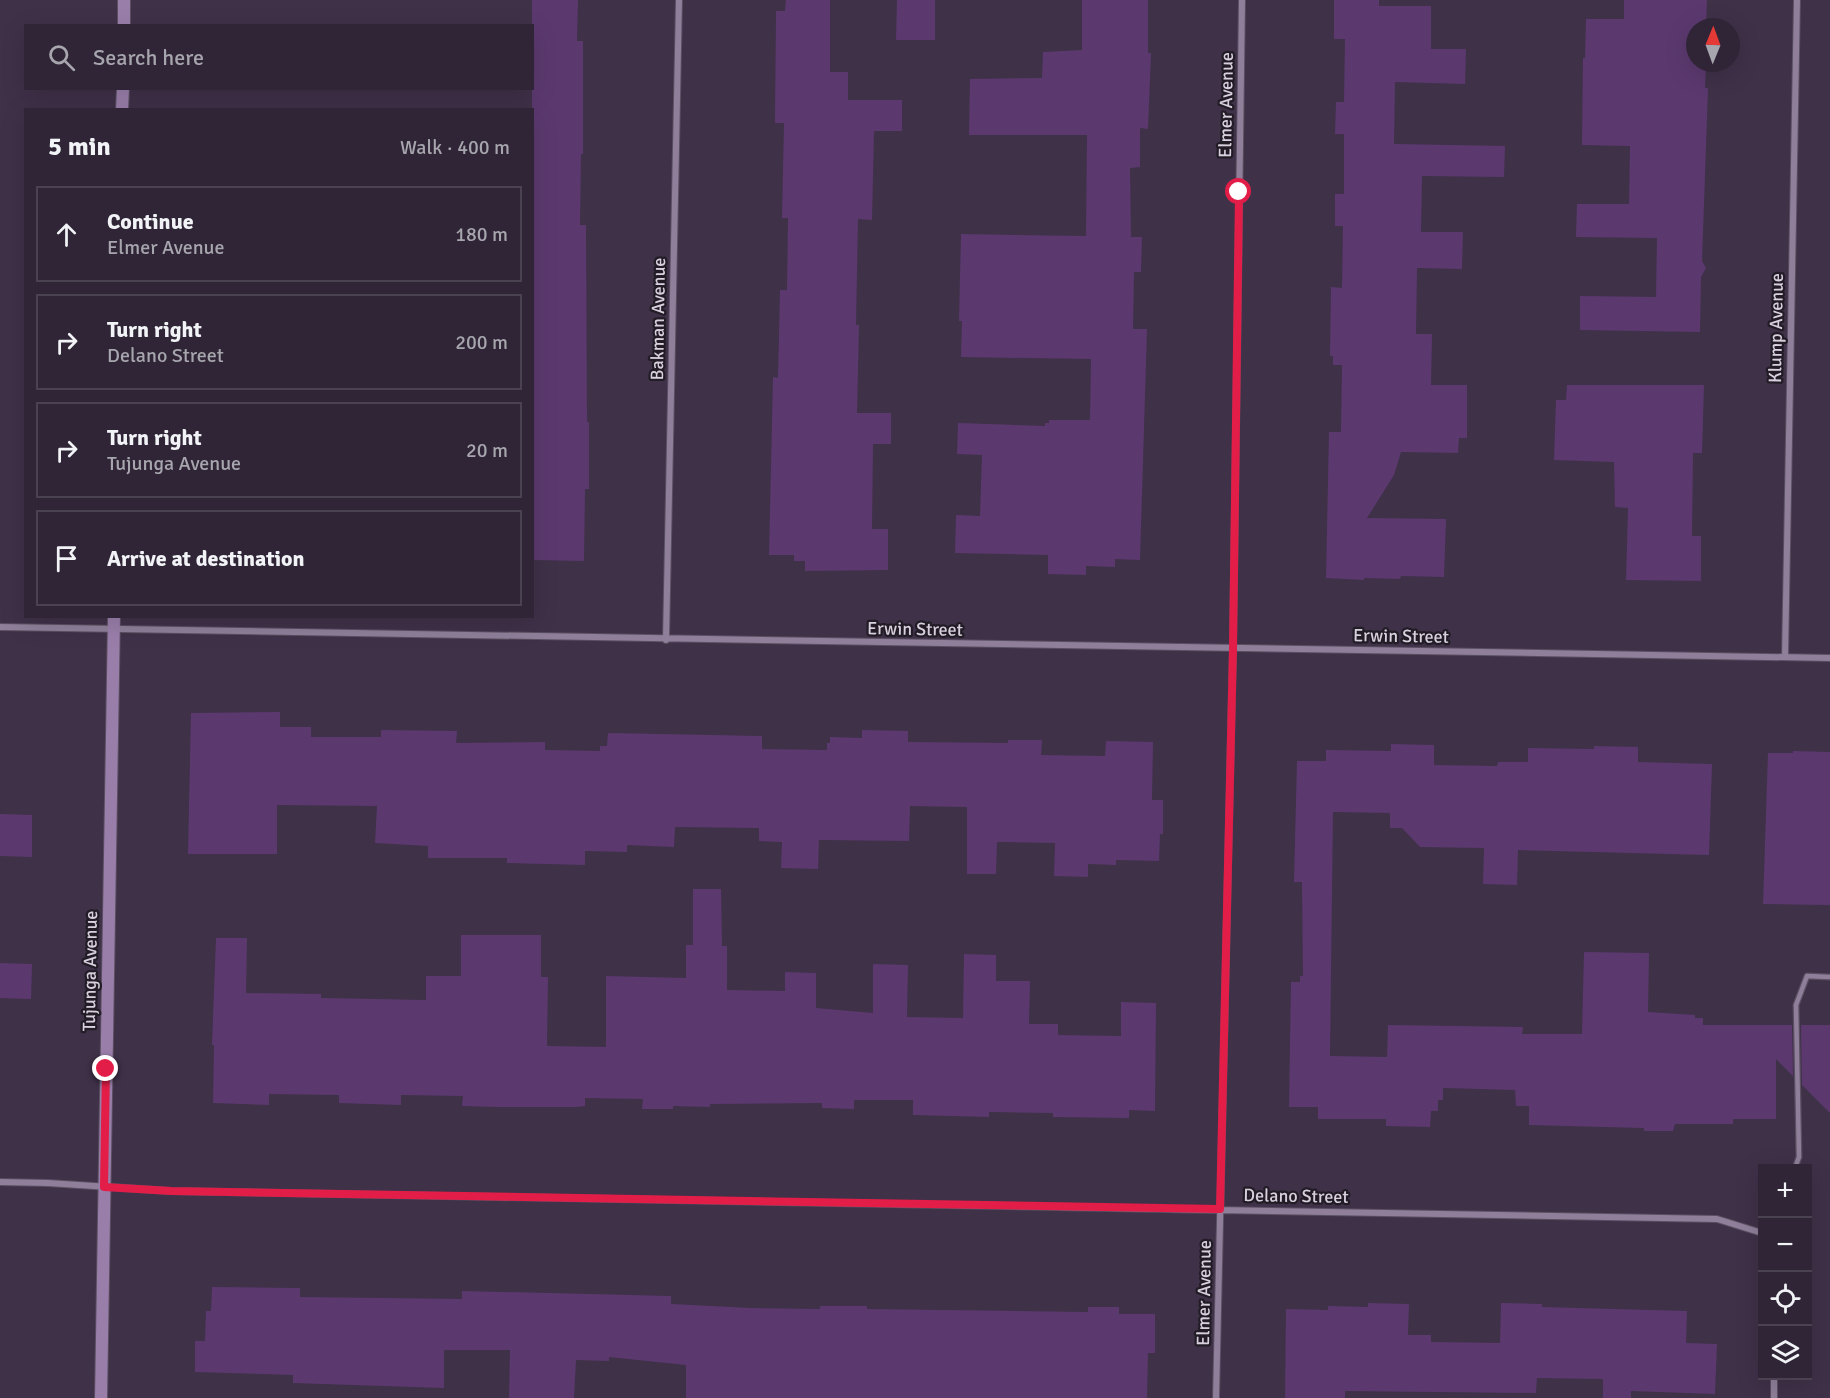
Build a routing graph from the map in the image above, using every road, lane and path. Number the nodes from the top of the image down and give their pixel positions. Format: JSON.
{"nodes":[{"id":1,"x":124,"y":0,"type":"edge"},
{"id":2,"x":679,"y":0,"type":"edge"},
{"id":3,"x":1242,"y":0,"type":"edge"},
{"id":4,"x":1797,"y":0,"type":"edge"},
{"id":5,"x":124,"y":24,"type":"edge"},
{"id":6,"x":123,"y":90,"type":"edge"},
{"id":7,"x":122,"y":108,"type":"edge"},
{"id":8,"x":114,"y":623,"type":"edge"},
{"id":9,"x":0,"y":627,"type":"edge"},
{"id":10,"x":666,"y":640,"type":"junction"},
{"id":11,"x":1233,"y":649,"type":"junction"},
{"id":12,"x":1785,"y":657,"type":"junction"},
{"id":13,"x":1830,"y":658,"type":"edge"},
{"id":14,"x":1830,"y":977,"type":"edge"},
{"id":15,"x":1796,"y":1164,"type":"edge"},
{"id":16,"x":0,"y":1182,"type":"edge"},
{"id":17,"x":104,"y":1187,"type":"junction"},
{"id":18,"x":1220,"y":1209,"type":"junction"},
{"id":19,"x":1758,"y":1232,"type":"edge"},
{"id":20,"x":1774,"y":1380,"type":"edge"},
{"id":21,"x":101,"y":1398,"type":"edge"},
{"id":22,"x":1216,"y":1398,"type":"edge"},
{"id":23,"x":1774,"y":1398,"type":"edge"}],
"edges":[{"from":1,"to":5,"type":"street"},
{"from":2,"to":10,"type":"street","name":"Bakman Avenue"},
{"from":3,"to":11,"type":"street","name":"Elmer Avenue"},
{"from":4,"to":12,"type":"street","name":"Klump Avenue"},
{"from":6,"to":7,"type":"street"},
{"from":8,"to":9,"type":"street","name":"Erwin Street"},
{"from":8,"to":10,"type":"street","name":"Erwin Street"},
{"from":8,"to":17,"type":"street","name":"Tujunga Avenue"},
{"from":10,"to":11,"type":"street","name":"Erwin Street"},
{"from":11,"to":12,"type":"street","name":"Erwin Street"},
{"from":11,"to":18,"type":"street","name":"Elmer Avenue"},
{"from":12,"to":13,"type":"street","name":"Erwin Street"},
{"from":14,"to":15,"type":"lane"},
{"from":16,"to":17,"type":"street","name":"Delano Street"},
{"from":17,"to":18,"type":"street","name":"Delano Street"},
{"from":17,"to":21,"type":"street","name":"Tujunga Avenue"},
{"from":18,"to":19,"type":"street","name":"Delano Street"},
{"from":18,"to":22,"type":"street","name":"Elmer Avenue"},
{"from":20,"to":23,"type":"street"}]}
